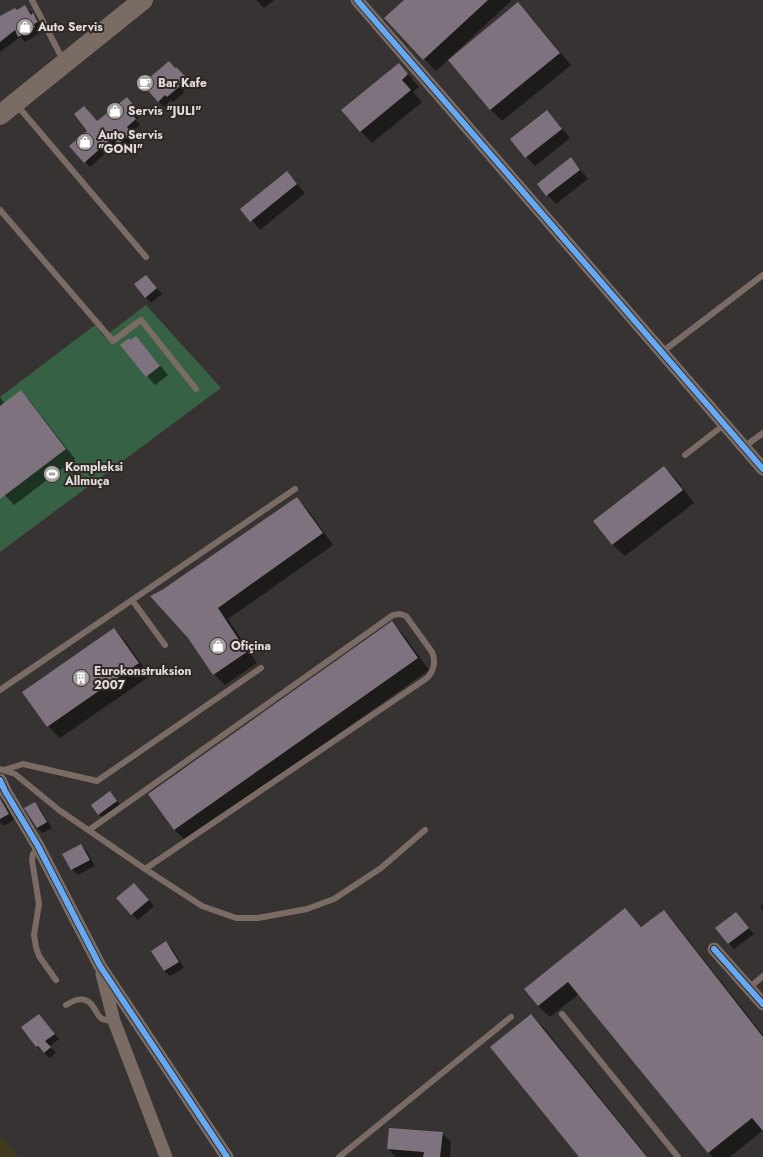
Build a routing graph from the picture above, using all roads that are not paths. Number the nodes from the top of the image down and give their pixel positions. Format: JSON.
{"nodes":[{"id":1,"x":32,"y":0,"type":"edge"},
{"id":2,"x":143,"y":0,"type":"edge"},
{"id":3,"x":357,"y":0,"type":"edge"},
{"id":4,"x":65,"y":63,"type":"junction"},
{"id":5,"x":6,"y":108,"type":"edge"},
{"id":6,"x":0,"y":210,"type":"edge"},
{"id":7,"x":146,"y":257,"type":"dead end"},
{"id":8,"x":763,"y":274,"type":"edge"},
{"id":9,"x":662,"y":352,"type":"junction"},
{"id":10,"x":196,"y":389,"type":"dead end"},
{"id":11,"x":724,"y":424,"type":"junction"},
{"id":12,"x":763,"y":433,"type":"edge"},
{"id":13,"x":744,"y":447,"type":"junction"},
{"id":14,"x":685,"y":455,"type":"dead end"},
{"id":15,"x":763,"y":469,"type":"edge"},
{"id":16,"x":295,"y":489,"type":"dead end"},
{"id":17,"x":132,"y":600,"type":"junction"},
{"id":18,"x":165,"y":645,"type":"dead end"},
{"id":19,"x":261,"y":668,"type":"dead end"},
{"id":20,"x":0,"y":690,"type":"edge"},
{"id":21,"x":2,"y":773,"type":"edge"},
{"id":22,"x":89,"y":830,"type":"junction"},
{"id":23,"x":425,"y":830,"type":"dead end"},
{"id":24,"x":38,"y":846,"type":"junction"},
{"id":25,"x":145,"y":868,"type":"junction"},
{"id":26,"x":714,"y":948,"type":"dead end"},
{"id":27,"x":100,"y":966,"type":"junction"},
{"id":28,"x":763,"y":976,"type":"edge"},
{"id":29,"x":56,"y":980,"type":"dead end"},
{"id":30,"x":748,"y":988,"type":"junction"},
{"id":31,"x":763,"y":1004,"type":"edge"},
{"id":32,"x":66,"y":1005,"type":"dead end"},
{"id":33,"x":562,"y":1014,"type":"dead end"},
{"id":34,"x":512,"y":1017,"type":"dead end"},
{"id":35,"x":114,"y":1021,"type":"junction"},
{"id":36,"x":166,"y":1157,"type":"edge"},
{"id":37,"x":227,"y":1157,"type":"edge"},
{"id":38,"x":339,"y":1157,"type":"edge"},
{"id":39,"x":678,"y":1157,"type":"edge"}],
"edges":[{"from":1,"to":4,"type":"lane"},
{"from":2,"to":4,"type":"main road"},
{"from":3,"to":9,"type":"street"},
{"from":4,"to":5,"type":"main road"},
{"from":5,"to":7,"type":"lane"},
{"from":6,"to":10,"type":"lane"},
{"from":8,"to":9,"type":"lane"},
{"from":9,"to":11,"type":"street"},
{"from":11,"to":13,"type":"street"},
{"from":11,"to":14,"type":"lane"},
{"from":12,"to":13,"type":"lane"},
{"from":13,"to":15,"type":"street"},
{"from":16,"to":17,"type":"lane"},
{"from":17,"to":18,"type":"lane"},
{"from":17,"to":20,"type":"lane"},
{"from":19,"to":21,"type":"lane"},
{"from":21,"to":22,"type":"lane"},
{"from":21,"to":24,"type":"street"},
{"from":22,"to":25,"type":"lane"},
{"from":22,"to":25,"type":"lane"},
{"from":23,"to":25,"type":"lane"},
{"from":24,"to":27,"type":"street"},
{"from":24,"to":29,"type":"lane"},
{"from":26,"to":30,"type":"street"},
{"from":27,"to":35,"type":"street"},
{"from":27,"to":37,"type":"street"},
{"from":28,"to":30,"type":"lane"},
{"from":30,"to":31,"type":"street"},
{"from":32,"to":35,"type":"lane"},
{"from":33,"to":39,"type":"lane"},
{"from":34,"to":38,"type":"lane"},
{"from":35,"to":36,"type":"street"}]}
